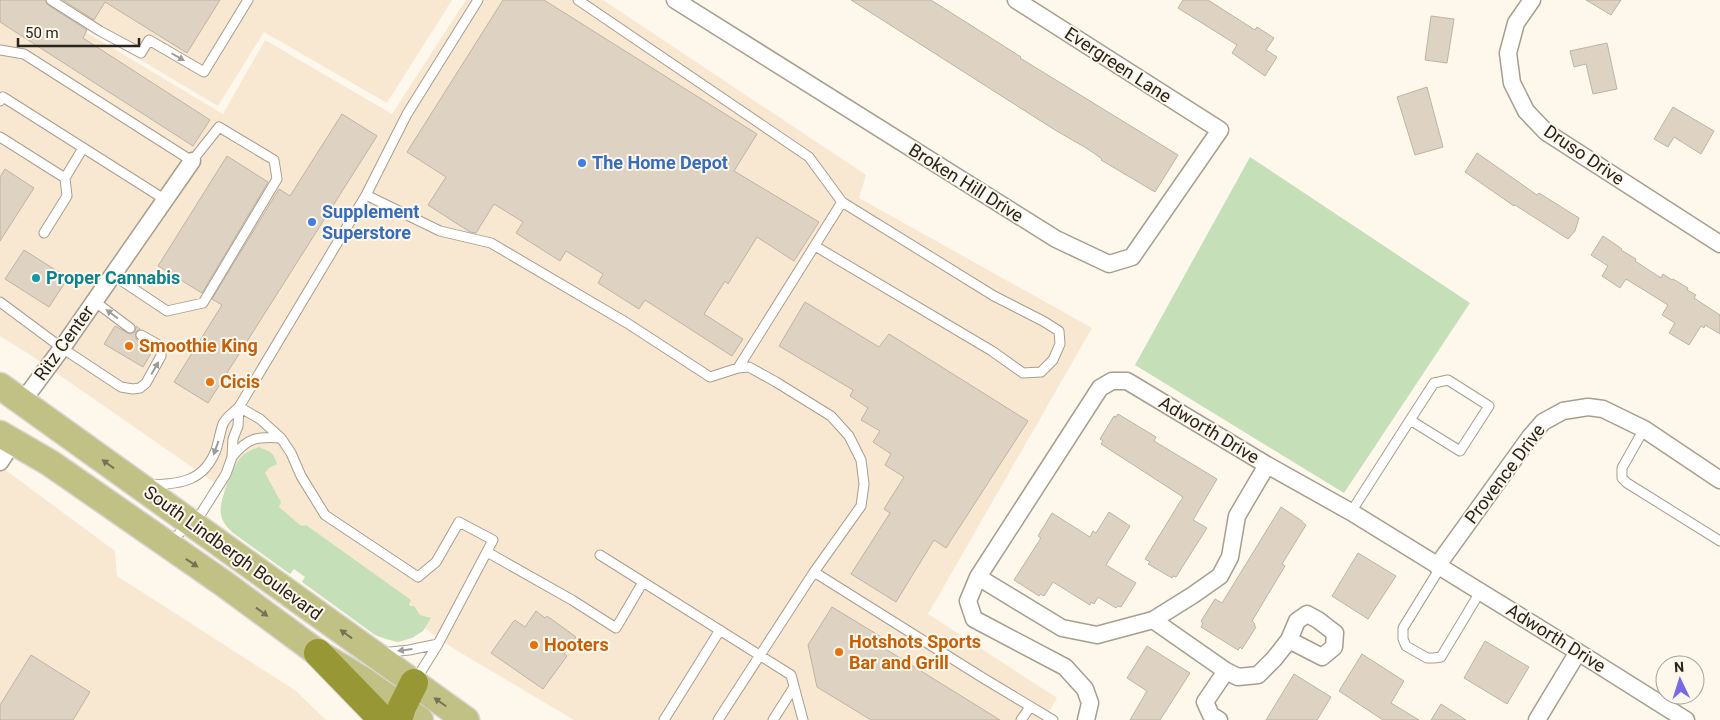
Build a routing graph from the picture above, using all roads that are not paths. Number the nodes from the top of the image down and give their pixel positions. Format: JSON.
{"nodes":[{"id":1,"x":51,"y":0,"type":"edge"},
{"id":2,"x":248,"y":0,"type":"edge"},
{"id":3,"x":478,"y":0,"type":"edge"},
{"id":4,"x":578,"y":0,"type":"edge"},
{"id":5,"x":675,"y":0,"type":"edge"},
{"id":6,"x":1016,"y":0,"type":"edge"},
{"id":7,"x":1532,"y":0,"type":"edge"},
{"id":8,"x":0,"y":50,"type":"edge"},
{"id":9,"x":1,"y":97,"type":"edge"},
{"id":10,"x":1220,"y":130,"type":"joint"},
{"id":11,"x":0,"y":137,"type":"edge"},
{"id":12,"x":83,"y":148,"type":"junction"},
{"id":13,"x":192,"y":161,"type":"junction"},
{"id":14,"x":65,"y":178,"type":"junction"},
{"id":15,"x":366,"y":195,"type":"junction"},
{"id":16,"x":164,"y":199,"type":"junction"},
{"id":17,"x":842,"y":202,"type":"junction"},
{"id":18,"x":44,"y":233,"type":"dead end"},
{"id":19,"x":1720,"y":244,"type":"edge"},
{"id":20,"x":815,"y":246,"type":"junction"},
{"id":21,"x":113,"y":275,"type":"junction"},
{"id":22,"x":94,"y":301,"type":"junction"},
{"id":23,"x":0,"y":302,"type":"edge"},
{"id":24,"x":130,"y":328,"type":"dead end"},
{"id":25,"x":142,"y":335,"type":"dead end"},
{"id":26,"x":62,"y":348,"type":"junction"},
{"id":27,"x":738,"y":368,"type":"junction"},
{"id":28,"x":0,"y":386,"type":"edge"},
{"id":29,"x":22,"y":402,"type":"junction"},
{"id":30,"x":239,"y":407,"type":"junction"},
{"id":31,"x":1410,"y":420,"type":"junction"},
{"id":32,"x":1644,"y":429,"type":"junction"},
{"id":33,"x":281,"y":438,"type":"junction"},
{"id":34,"x":4,"y":446,"type":"edge"},
{"id":35,"x":232,"y":457,"type":"junction"},
{"id":36,"x":1267,"y":465,"type":"junction"},
{"id":37,"x":1720,"y":480,"type":"edge"},
{"id":38,"x":138,"y":485,"type":"junction"},
{"id":39,"x":1351,"y":512,"type":"junction"},
{"id":40,"x":191,"y":522,"type":"junction"},
{"id":41,"x":1720,"y":541,"type":"edge"},
{"id":42,"x":167,"y":545,"type":"junction"},
{"id":43,"x":487,"y":552,"type":"junction"},
{"id":44,"x":600,"y":555,"type":"dead end"},
{"id":45,"x":1439,"y":567,"type":"junction"},
{"id":46,"x":814,"y":572,"type":"junction"},
{"id":47,"x":978,"y":577,"type":"junction"},
{"id":48,"x":643,"y":582,"type":"junction"},
{"id":49,"x":1480,"y":592,"type":"junction"},
{"id":50,"x":1152,"y":620,"type":"junction"},
{"id":51,"x":720,"y":630,"type":"junction"},
{"id":52,"x":1289,"y":640,"type":"dead end"},
{"id":53,"x":438,"y":644,"type":"junction"},
{"id":54,"x":318,"y":652,"type":"joint"},
{"id":55,"x":1578,"y":652,"type":"junction"},
{"id":56,"x":373,"y":654,"type":"junction"},
{"id":57,"x":760,"y":656,"type":"junction"},
{"id":58,"x":1226,"y":671,"type":"junction"},
{"id":59,"x":414,"y":683,"type":"junction"},
{"id":60,"x":794,"y":687,"type":"junction"},
{"id":61,"x":1030,"y":707,"type":"junction"},
{"id":62,"x":401,"y":717,"type":"edge"},
{"id":63,"x":466,"y":720,"type":"edge"},
{"id":64,"x":664,"y":720,"type":"edge"},
{"id":65,"x":718,"y":720,"type":"edge"},
{"id":66,"x":773,"y":720,"type":"edge"},
{"id":67,"x":803,"y":720,"type":"edge"},
{"id":68,"x":1021,"y":720,"type":"edge"},
{"id":69,"x":1053,"y":720,"type":"edge"},
{"id":70,"x":1086,"y":720,"type":"edge"},
{"id":71,"x":1219,"y":720,"type":"edge"},
{"id":72,"x":1537,"y":720,"type":"edge"},
{"id":73,"x":1686,"y":720,"type":"edge"}],
"edges":[{"from":1,"to":2,"type":"lane","one_way":true},
{"from":3,"to":15,"type":"lane"},
{"from":4,"to":17,"type":"lane"},
{"from":5,"to":10,"type":"street","name":"Broken Hill Drive"},
{"from":6,"to":10,"type":"street","name":"Evergreen Lane"},
{"from":7,"to":19,"type":"street","name":"Druso Drive"},
{"from":8,"to":13,"type":"lane"},
{"from":9,"to":12,"type":"lane"},
{"from":11,"to":14,"type":"lane"},
{"from":12,"to":14,"type":"lane"},
{"from":12,"to":16,"type":"lane"},
{"from":13,"to":16,"type":"street","name":"Ritz Center"},
{"from":13,"to":21,"type":"lane"},
{"from":14,"to":18,"type":"lane"},
{"from":15,"to":27,"type":"lane"},
{"from":15,"to":30,"type":"lane"},
{"from":16,"to":21,"type":"street","name":"Ritz Center"},
{"from":17,"to":20,"type":"lane"},
{"from":17,"to":20,"type":"lane"},
{"from":20,"to":27,"type":"lane"},
{"from":21,"to":22,"type":"street","name":"Ritz Center"},
{"from":24,"to":22,"type":"lane","one_way":true},
{"from":22,"to":26,"type":"street","name":"Ritz Center"},
{"from":23,"to":26,"type":"lane"},
{"from":26,"to":25,"type":"lane","one_way":true},
{"from":26,"to":29,"type":"street","name":"Ritz Center"},
{"from":27,"to":46,"type":"lane"},
{"from":28,"to":29,"type":"main road","name":"South Lindbergh Boulevard"},
{"from":38,"to":29,"type":"main road","name":"South Lindbergh Boulevard","one_way":true},
{"from":30,"to":33,"type":"lane"},
{"from":30,"to":35,"type":"lane"},
{"from":30,"to":38,"type":"lane","one_way":true},
{"from":31,"to":31,"type":"lane"},
{"from":31,"to":39,"type":"lane"},
{"from":32,"to":37,"type":"street","name":"Provence Drive"},
{"from":32,"to":41,"type":"lane"},
{"from":32,"to":45,"type":"street","name":"Provence Drive"},
{"from":33,"to":35,"type":"lane"},
{"from":33,"to":43,"type":"lane"},
{"from":34,"to":42,"type":"main road","name":"South Lindbergh Boulevard"},
{"from":35,"to":40,"type":"lane"},
{"from":36,"to":39,"type":"street","name":"Adworth Drive"},
{"from":36,"to":47,"type":"street","name":"Adworth Drive"},
{"from":36,"to":50,"type":"street"},
{"from":38,"to":40,"type":"main road","name":"South Lindbergh Boulevard"},
{"from":39,"to":45,"type":"street","name":"Adworth Drive"},
{"from":40,"to":42,"type":"lane"},
{"from":56,"to":40,"type":"main road","name":"South Lindbergh Boulevard","one_way":true},
{"from":42,"to":54,"type":"main road","name":"South Lindbergh Boulevard","one_way":true},
{"from":43,"to":48,"type":"lane"},
{"from":43,"to":53,"type":"lane"},
{"from":44,"to":48,"type":"lane"},
{"from":45,"to":49,"type":"street","name":"Adworth Drive"},
{"from":45,"to":49,"type":"lane"},
{"from":46,"to":57,"type":"lane"},
{"from":46,"to":61,"type":"lane"},
{"from":47,"to":50,"type":"street"},
{"from":47,"to":70,"type":"street","name":"Adworth Drive"},
{"from":48,"to":51,"type":"lane"},
{"from":49,"to":55,"type":"street","name":"Adworth Drive"},
{"from":50,"to":58,"type":"street"},
{"from":51,"to":57,"type":"lane"},
{"from":51,"to":64,"type":"lane"},
{"from":52,"to":58,"type":"street"},
{"from":53,"to":56,"type":"lane","one_way":true},
{"from":53,"to":59,"type":"lane"},
{"from":54,"to":62,"type":"highway"},
{"from":55,"to":72,"type":"street"},
{"from":55,"to":73,"type":"street","name":"Adworth Drive"},
{"from":56,"to":59,"type":"main road","name":"South Lindbergh Boulevard"},
{"from":57,"to":60,"type":"lane"},
{"from":57,"to":65,"type":"lane"},
{"from":58,"to":71,"type":"street"},
{"from":59,"to":62,"type":"highway"},
{"from":63,"to":59,"type":"main road","name":"South Lindbergh Boulevard","one_way":true},
{"from":60,"to":66,"type":"lane"},
{"from":60,"to":67,"type":"lane"},
{"from":61,"to":68,"type":"lane"},
{"from":61,"to":69,"type":"lane"}]}
